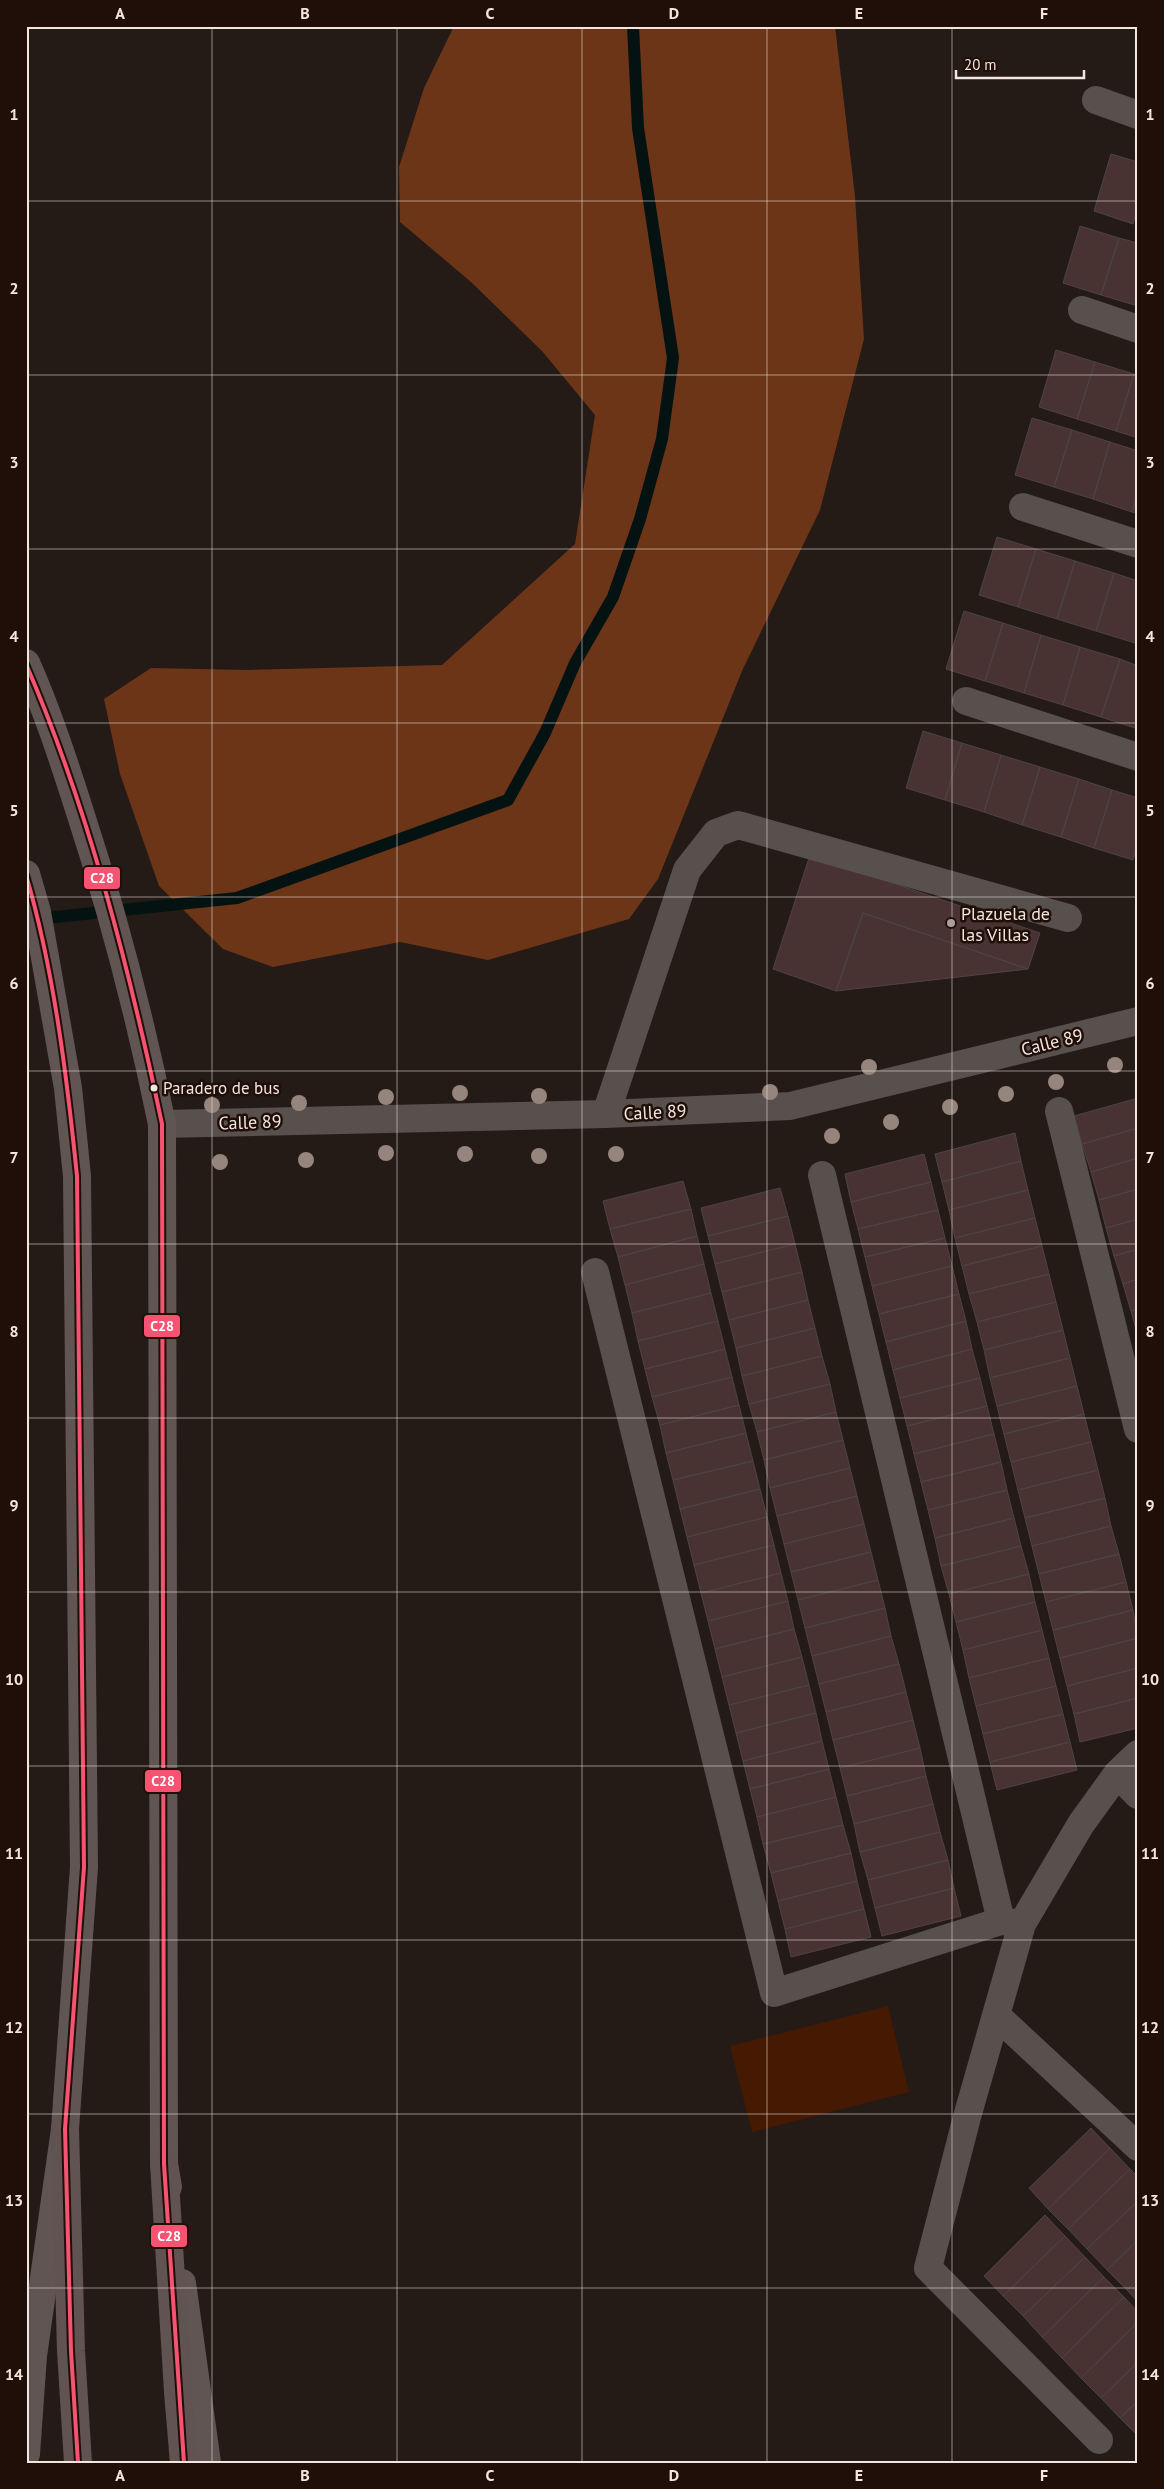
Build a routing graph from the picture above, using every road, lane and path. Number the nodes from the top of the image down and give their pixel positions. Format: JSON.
{"nodes":[{"id":1,"x":1096,"y":100,"type":"dead end"},
{"id":2,"x":1138,"y":115,"type":"edge"},
{"id":3,"x":1082,"y":310,"type":"dead end"},
{"id":4,"x":1138,"y":328,"type":"edge"},
{"id":5,"x":1023,"y":507,"type":"dead end"},
{"id":6,"x":1138,"y":544,"type":"edge"},
{"id":7,"x":26,"y":662,"type":"edge"},
{"id":8,"x":966,"y":701,"type":"dead end"},
{"id":9,"x":1138,"y":757,"type":"edge"},
{"id":10,"x":26,"y":874,"type":"edge"},
{"id":11,"x":32,"y":915,"type":"edge"},
{"id":12,"x":1068,"y":918,"type":"dead end"},
{"id":13,"x":1138,"y":1021,"type":"edge"},
{"id":14,"x":1059,"y":1111,"type":"dead end"},
{"id":15,"x":606,"y":1114,"type":"junction"},
{"id":16,"x":162,"y":1124,"type":"junction"},
{"id":17,"x":822,"y":1175,"type":"dead end"},
{"id":18,"x":595,"y":1272,"type":"dead end"},
{"id":19,"x":1138,"y":1429,"type":"edge"},
{"id":20,"x":1138,"y":1754,"type":"edge"},
{"id":21,"x":1117,"y":1774,"type":"junction"},
{"id":22,"x":1138,"y":1795,"type":"edge"},
{"id":23,"x":1012,"y":1922,"type":"junction"},
{"id":24,"x":997,"y":2016,"type":"junction"},
{"id":25,"x":65,"y":2129,"type":"junction"},
{"id":26,"x":1138,"y":2147,"type":"edge"},
{"id":27,"x":164,"y":2164,"type":"junction"},
{"id":28,"x":1099,"y":2440,"type":"dead end"},
{"id":29,"x":26,"y":2454,"type":"edge"},
{"id":30,"x":78,"y":2463,"type":"edge"},
{"id":31,"x":184,"y":2463,"type":"edge"},
{"id":32,"x":207,"y":2463,"type":"edge"}],
"edges":[{"from":1,"to":2,"type":"street"},
{"from":3,"to":4,"type":"street"},
{"from":5,"to":6,"type":"street"},
{"from":7,"to":16,"type":"main road"},
{"from":8,"to":9,"type":"street"},
{"from":10,"to":11,"type":"main road"},
{"from":11,"to":25,"type":"main road"},
{"from":12,"to":15,"type":"street"},
{"from":13,"to":15,"type":"street","name":"Calle 89"},
{"from":14,"to":19,"type":"street"},
{"from":15,"to":16,"type":"street","name":"Calle 89"},
{"from":16,"to":27,"type":"main road"},
{"from":17,"to":23,"type":"street"},
{"from":18,"to":23,"type":"street"},
{"from":20,"to":21,"type":"street"},
{"from":21,"to":22,"type":"street"},
{"from":21,"to":23,"type":"street"},
{"from":23,"to":24,"type":"street"},
{"from":24,"to":26,"type":"street"},
{"from":24,"to":28,"type":"street"},
{"from":25,"to":29,"type":"main road"},
{"from":25,"to":30,"type":"highway"},
{"from":27,"to":31,"type":"highway"},
{"from":27,"to":32,"type":"main road"}]}
